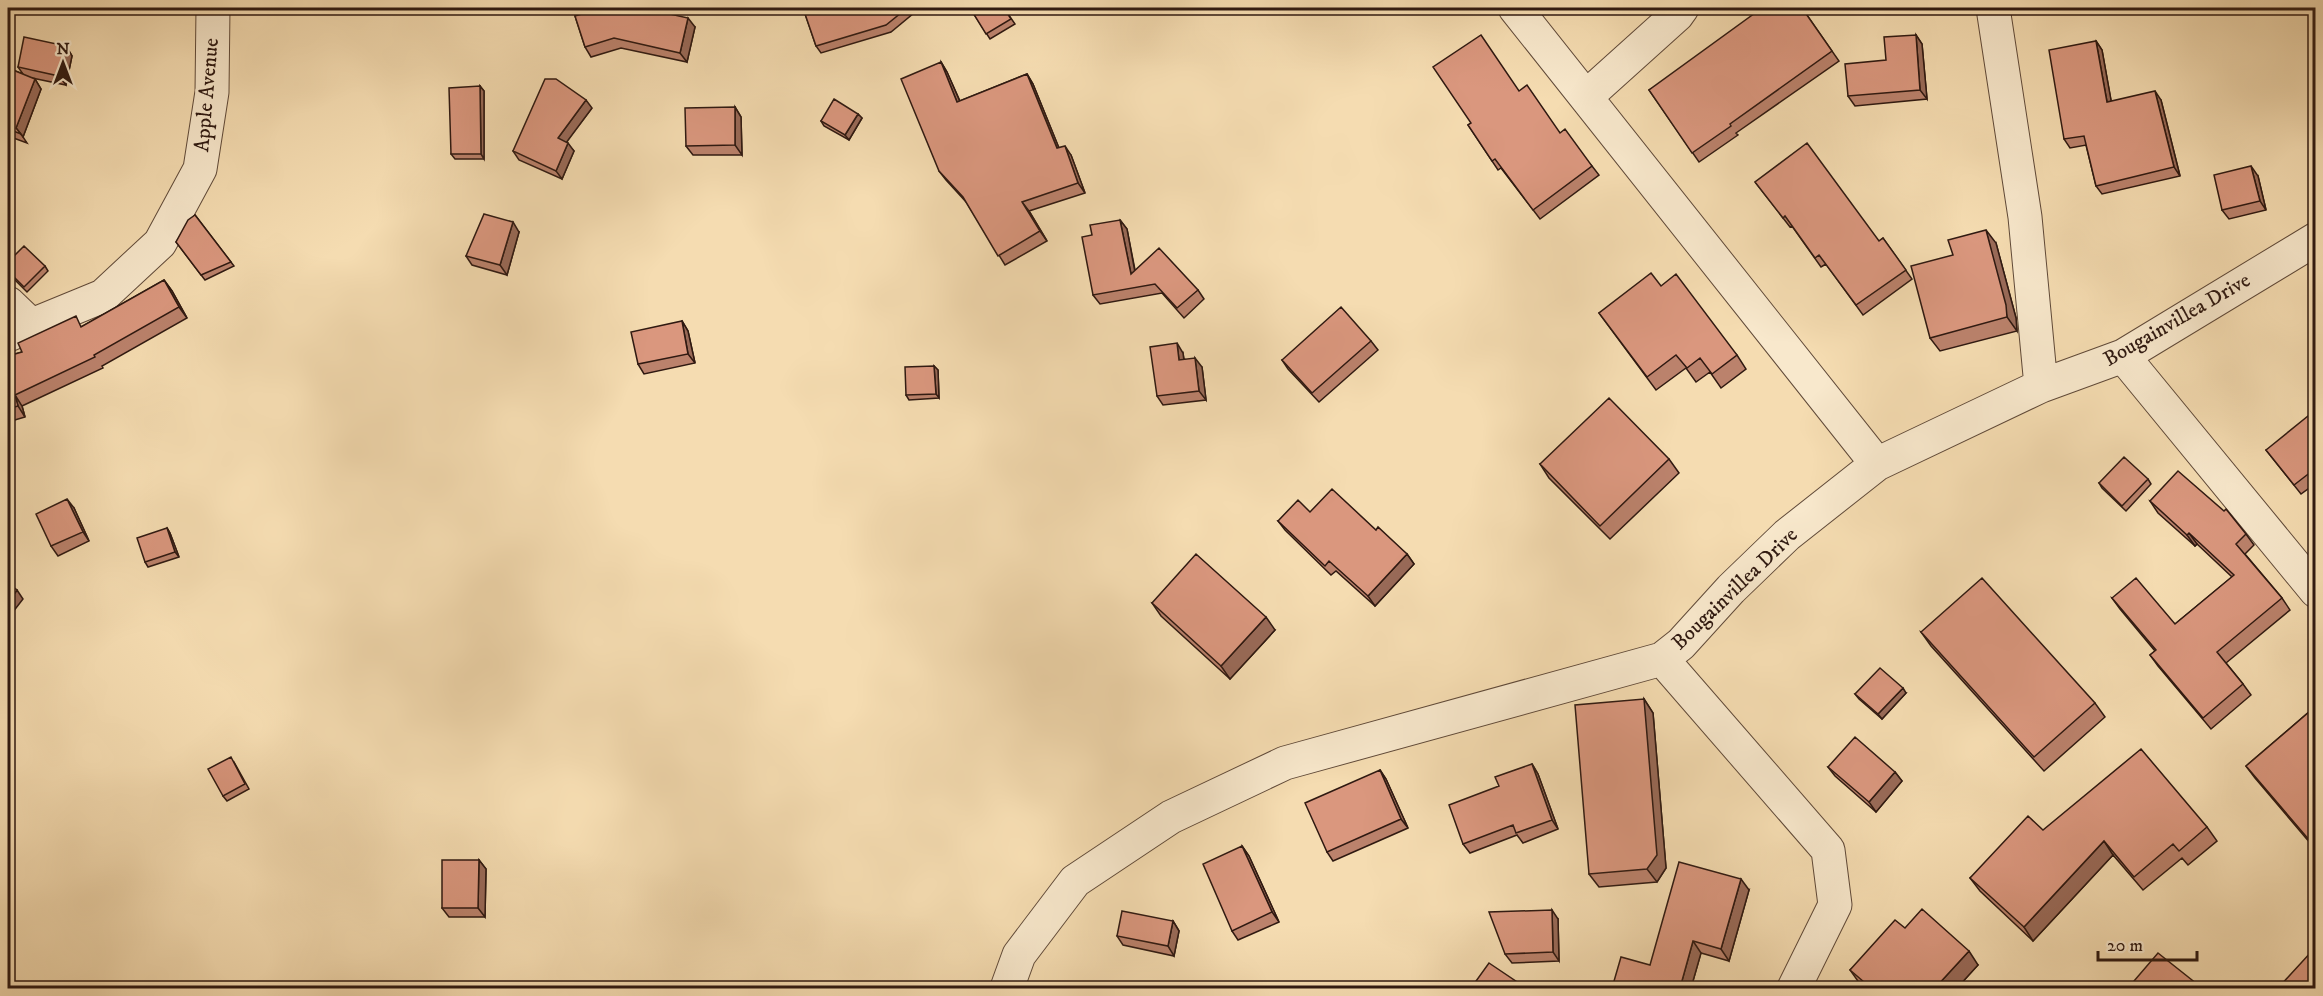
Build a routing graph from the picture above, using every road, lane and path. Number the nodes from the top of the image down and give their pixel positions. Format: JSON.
{"nodes":[{"id":1,"x":213,"y":8,"type":"edge"},
{"id":2,"x":1515,"y":8,"type":"edge"},
{"id":3,"x":1682,"y":8,"type":"edge"},
{"id":4,"x":1993,"y":8,"type":"edge"},
{"id":5,"x":1587,"y":96,"type":"junction"},
{"id":6,"x":2316,"y":239,"type":"edge"},
{"id":7,"x":8,"y":303,"type":"edge"},
{"id":8,"x":20,"y":331,"type":"edge"},
{"id":9,"x":2123,"y":356,"type":"junction"},
{"id":10,"x":2041,"y":386,"type":"junction"},
{"id":11,"x":1877,"y":465,"type":"junction"},
{"id":12,"x":2316,"y":591,"type":"edge"},
{"id":13,"x":1662,"y":659,"type":"junction"},
{"id":14,"x":1006,"y":988,"type":"edge"},
{"id":15,"x":1794,"y":988,"type":"edge"}],
"edges":[{"from":1,"to":8,"type":"street","name":"Apple Avenue"},
{"from":2,"to":5,"type":"street"},
{"from":3,"to":5,"type":"street"},
{"from":4,"to":10,"type":"street"},
{"from":5,"to":11,"type":"street"},
{"from":6,"to":9,"type":"street","name":"Bougainvillea Drive"},
{"from":7,"to":8,"type":"street"},
{"from":9,"to":10,"type":"street","name":"Bougainvillea Drive"},
{"from":9,"to":12,"type":"street"},
{"from":10,"to":11,"type":"street","name":"Bougainvillea Drive"},
{"from":11,"to":13,"type":"street","name":"Bougainvillea Drive"},
{"from":13,"to":14,"type":"street","name":"Bougainvillea Drive"},
{"from":13,"to":15,"type":"street"}]}
